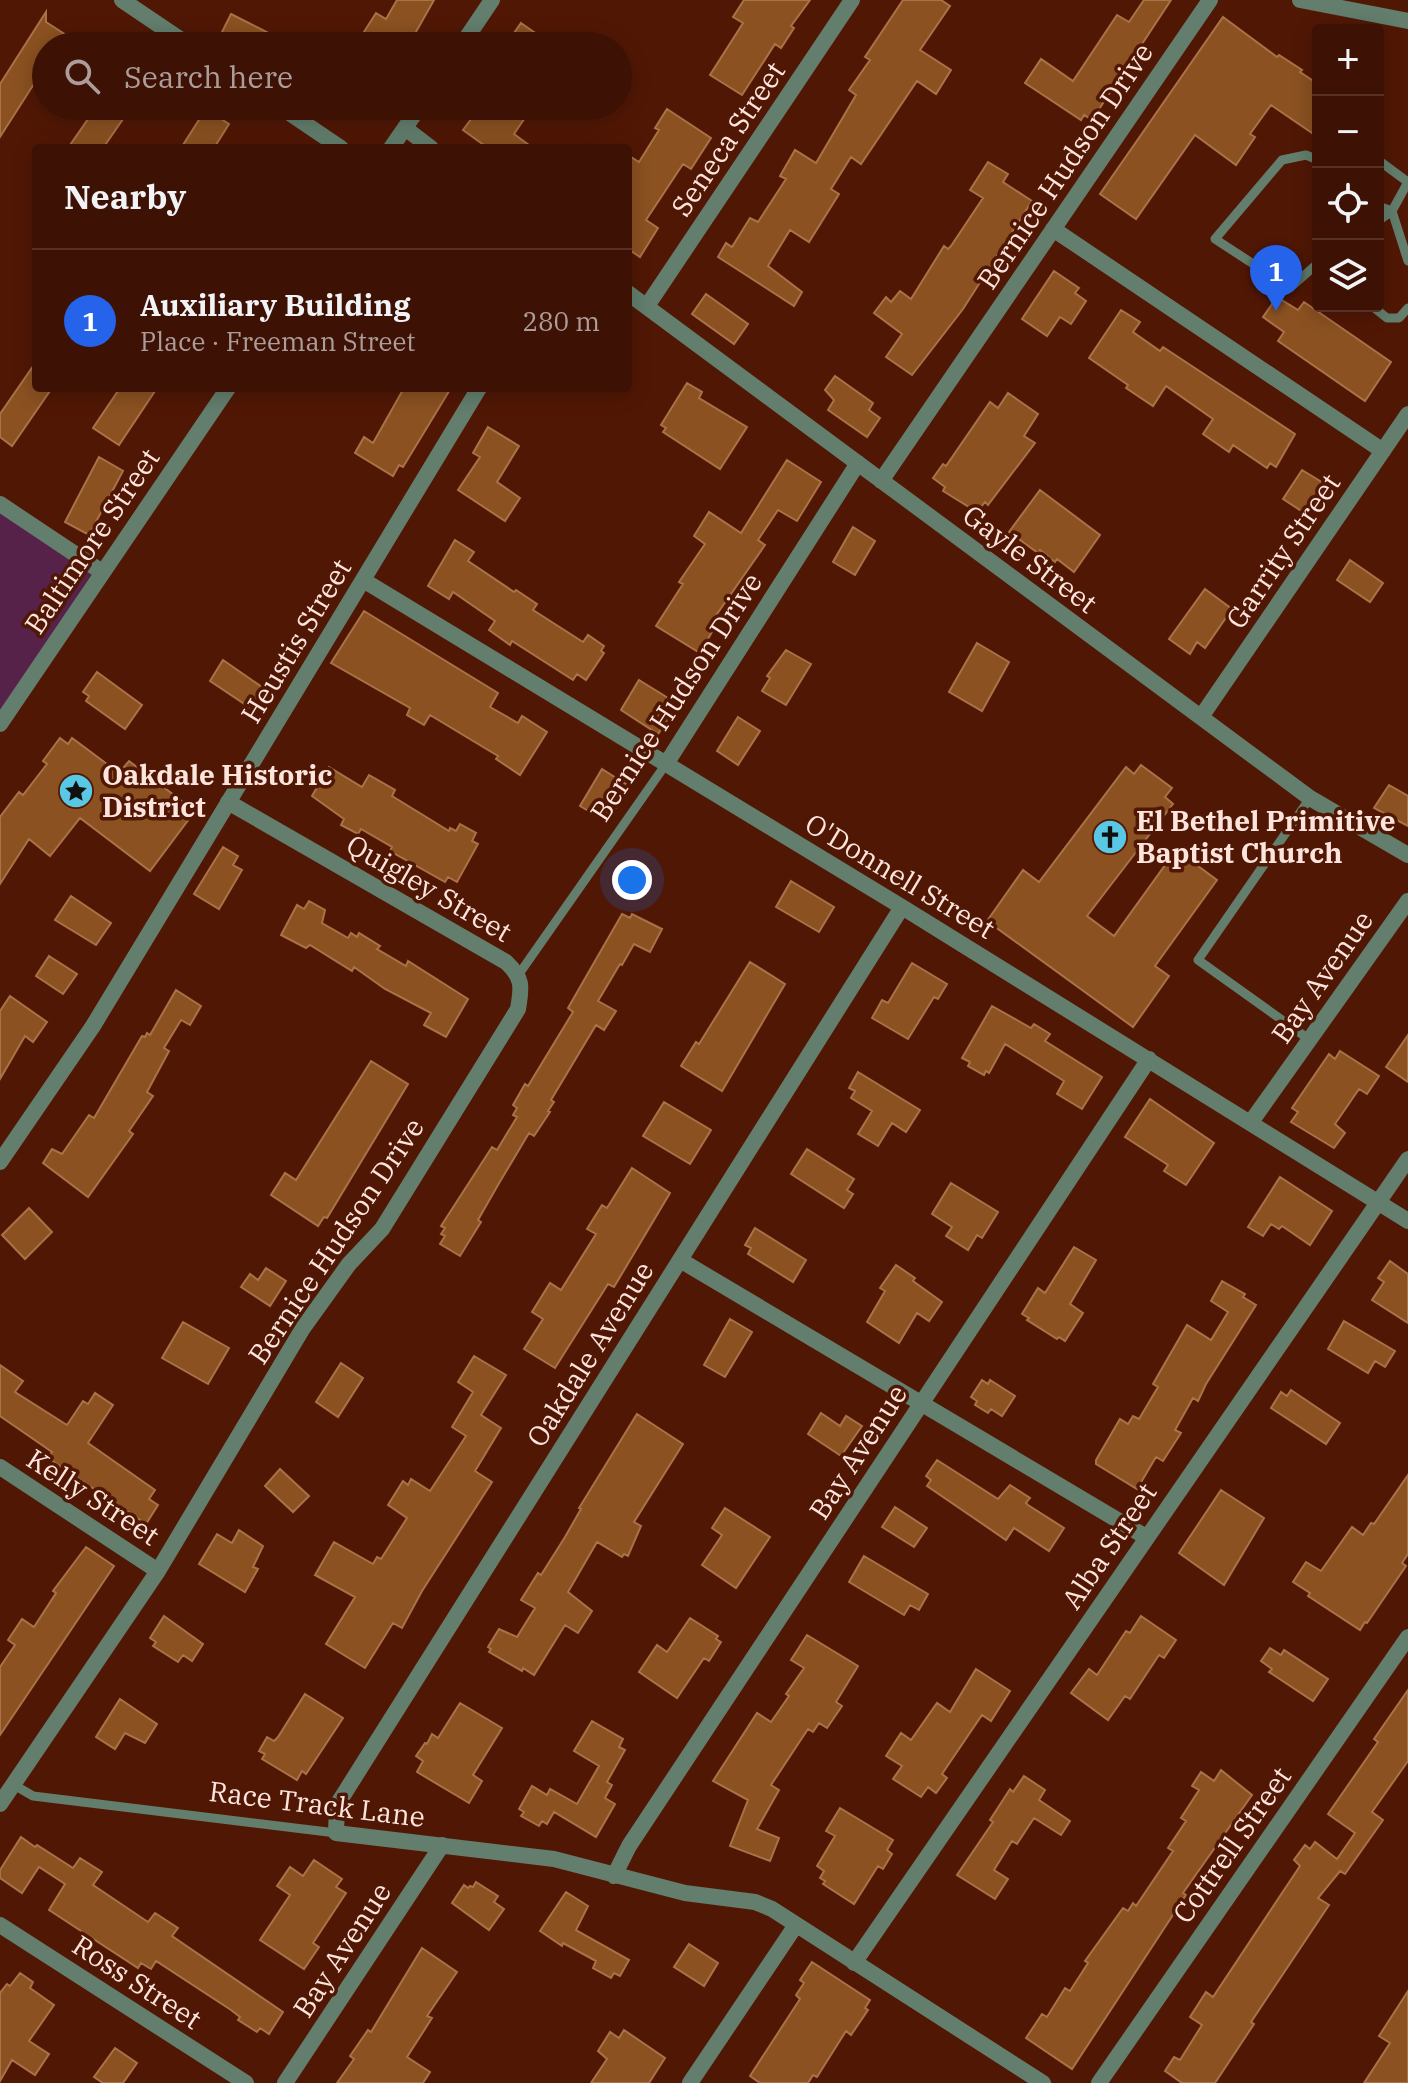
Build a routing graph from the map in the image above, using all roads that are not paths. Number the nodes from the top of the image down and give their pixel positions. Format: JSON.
{"nodes":[{"id":1,"x":492,"y":0,"type":"edge"},
{"id":2,"x":852,"y":0,"type":"edge"},
{"id":3,"x":1210,"y":0,"type":"edge"},
{"id":4,"x":1300,"y":0,"type":"edge"},
{"id":5,"x":125,"y":1,"type":"edge"},
{"id":6,"x":1408,"y":21,"type":"edge"},
{"id":7,"x":170,"y":32,"type":"edge"},
{"id":8,"x":470,"y":32,"type":"edge"},
{"id":9,"x":300,"y":120,"type":"edge"},
{"id":10,"x":410,"y":120,"type":"edge"},
{"id":11,"x":405,"y":128,"type":"junction"},
{"id":12,"x":335,"y":144,"type":"edge"},
{"id":13,"x":394,"y":144,"type":"edge"},
{"id":14,"x":426,"y":144,"type":"edge"},
{"id":15,"x":1312,"y":158,"type":"edge"},
{"id":16,"x":1384,"y":164,"type":"edge"},
{"id":17,"x":1408,"y":182,"type":"edge"},
{"id":18,"x":1384,"y":208,"type":"edge"},
{"id":19,"x":1392,"y":211,"type":"junction"},
{"id":20,"x":1384,"y":217,"type":"edge"},
{"id":21,"x":1053,"y":229,"type":"junction"},
{"id":22,"x":1408,"y":261,"type":"edge"},
{"id":23,"x":1312,"y":268,"type":"edge"},
{"id":24,"x":632,"y":296,"type":"edge"},
{"id":25,"x":647,"y":306,"type":"junction"},
{"id":26,"x":1408,"y":308,"type":"edge"},
{"id":27,"x":1380,"y":312,"type":"edge"},
{"id":28,"x":225,"y":392,"type":"edge"},
{"id":29,"x":477,"y":392,"type":"edge"},
{"id":30,"x":1408,"y":414,"type":"edge"},
{"id":31,"x":1383,"y":451,"type":"junction"},
{"id":32,"x":858,"y":463,"type":"junction"},
{"id":33,"x":881,"y":481,"type":"junction"},
{"id":34,"x":0,"y":504,"type":"edge"},
{"id":35,"x":102,"y":572,"type":"junction"},
{"id":36,"x":363,"y":580,"type":"junction"},
{"id":37,"x":1201,"y":717,"type":"junction"},
{"id":38,"x":0,"y":724,"type":"edge"},
{"id":39,"x":666,"y":764,"type":"junction"},
{"id":40,"x":1310,"y":798,"type":"junction"},
{"id":41,"x":228,"y":802,"type":"junction"},
{"id":42,"x":1408,"y":855,"type":"edge"},
{"id":43,"x":1408,"y":901,"type":"edge"},
{"id":44,"x":902,"y":907,"type":"junction"},
{"id":45,"x":519,"y":974,"type":"junction"},
{"id":46,"x":1310,"y":1040,"type":"junction"},
{"id":47,"x":1149,"y":1059,"type":"junction"},
{"id":48,"x":1251,"y":1122,"type":"junction"},
{"id":49,"x":1408,"y":1159,"type":"edge"},
{"id":50,"x":0,"y":1162,"type":"edge"},
{"id":51,"x":1378,"y":1202,"type":"junction"},
{"id":52,"x":1408,"y":1221,"type":"edge"},
{"id":53,"x":680,"y":1260,"type":"junction"},
{"id":54,"x":922,"y":1404,"type":"junction"},
{"id":55,"x":0,"y":1467,"type":"edge"},
{"id":56,"x":1146,"y":1537,"type":"junction"},
{"id":57,"x":158,"y":1571,"type":"junction"},
{"id":58,"x":1408,"y":1637,"type":"edge"},
{"id":59,"x":14,"y":1785,"type":"junction"},
{"id":60,"x":0,"y":1804,"type":"edge"},
{"id":61,"x":336,"y":1833,"type":"junction"},
{"id":62,"x":442,"y":1845,"type":"junction"},
{"id":63,"x":614,"y":1876,"type":"junction"},
{"id":64,"x":0,"y":1925,"type":"edge"},
{"id":65,"x":796,"y":1925,"type":"junction"},
{"id":66,"x":854,"y":1963,"type":"junction"},
{"id":67,"x":246,"y":2083,"type":"edge"},
{"id":68,"x":285,"y":2083,"type":"edge"},
{"id":69,"x":690,"y":2083,"type":"edge"},
{"id":70,"x":1043,"y":2083,"type":"edge"},
{"id":71,"x":1099,"y":2083,"type":"edge"}],
"edges":[{"from":1,"to":8,"type":"street"},
{"from":2,"to":25,"type":"street","name":"Seneca Street"},
{"from":3,"to":21,"type":"street","name":"Bernice Hudson Drive"},
{"from":4,"to":6,"type":"street"},
{"from":5,"to":7,"type":"street"},
{"from":9,"to":12,"type":"street"},
{"from":10,"to":11,"type":"street"},
{"from":11,"to":13,"type":"street"},
{"from":11,"to":14,"type":"street"},
{"from":15,"to":23,"type":"lane"},
{"from":16,"to":17,"type":"lane"},
{"from":17,"to":19,"type":"lane"},
{"from":18,"to":19,"type":"lane"},
{"from":19,"to":20,"type":"lane"},
{"from":19,"to":22,"type":"lane"},
{"from":21,"to":31,"type":"street"},
{"from":21,"to":33,"type":"street","name":"Bernice Hudson Drive"},
{"from":24,"to":25,"type":"street","name":"Gayle Street"},
{"from":25,"to":32,"type":"street","name":"Gayle Street"},
{"from":26,"to":27,"type":"lane"},
{"from":28,"to":35,"type":"street","name":"Baltimore Street"},
{"from":29,"to":36,"type":"street","name":"Heustis Street"},
{"from":30,"to":31,"type":"street","name":"Garrity Street"},
{"from":31,"to":37,"type":"street","name":"Garrity Street"},
{"from":32,"to":33,"type":"street","name":"Gayle Street"},
{"from":32,"to":39,"type":"street","name":"Bernice Hudson Drive"},
{"from":33,"to":37,"type":"street","name":"Gayle Street"},
{"from":34,"to":35,"type":"street"},
{"from":35,"to":38,"type":"street","name":"Baltimore Street"},
{"from":36,"to":39,"type":"street","name":"O'Donnell Street"},
{"from":36,"to":41,"type":"street","name":"Heustis Street"},
{"from":37,"to":40,"type":"street","name":"Gayle Street"},
{"from":39,"to":44,"type":"street","name":"O'Donnell Street"},
{"from":39,"to":45,"type":"lane","name":"Bernice Hudson Drive"},
{"from":40,"to":42,"type":"street","name":"Gayle Street"},
{"from":40,"to":46,"type":"lane"},
{"from":41,"to":45,"type":"street","name":"Quigley Street"},
{"from":41,"to":50,"type":"street","name":"Heustis Street"},
{"from":43,"to":46,"type":"street","name":"Bay Avenue"},
{"from":44,"to":47,"type":"street","name":"O'Donnell Street"},
{"from":44,"to":53,"type":"street","name":"Oakdale Avenue"},
{"from":45,"to":57,"type":"street","name":"Bernice Hudson Drive"},
{"from":46,"to":48,"type":"street","name":"Bay Avenue"},
{"from":47,"to":48,"type":"street","name":"O'Donnell Street"},
{"from":47,"to":54,"type":"street","name":"Bay Avenue"},
{"from":48,"to":51,"type":"street","name":"O'Donnell Street"},
{"from":49,"to":51,"type":"street","name":"Alba Street"},
{"from":51,"to":52,"type":"street","name":"O'Donnell Street"},
{"from":51,"to":56,"type":"street","name":"Alba Street"},
{"from":53,"to":54,"type":"street"},
{"from":53,"to":61,"type":"street","name":"Oakdale Avenue"},
{"from":54,"to":56,"type":"street"},
{"from":54,"to":63,"type":"street","name":"Bay Avenue"},
{"from":55,"to":57,"type":"street","name":"Kelly Street"},
{"from":56,"to":66,"type":"street","name":"Alba Street"},
{"from":57,"to":59,"type":"street","name":"Bernice Hudson Drive"},
{"from":58,"to":71,"type":"street","name":"Cottrell Street"},
{"from":59,"to":60,"type":"street","name":"Bernice Hudson Drive"},
{"from":59,"to":61,"type":"lane","name":"Race Track Lane"},
{"from":61,"to":62,"type":"street","name":"Race Track Lane"},
{"from":62,"to":63,"type":"street","name":"Race Track Lane"},
{"from":62,"to":68,"type":"street","name":"Bay Avenue"},
{"from":63,"to":65,"type":"street"},
{"from":64,"to":67,"type":"street","name":"Ross Street"},
{"from":65,"to":66,"type":"street"},
{"from":65,"to":69,"type":"street"},
{"from":66,"to":70,"type":"street"}]}
